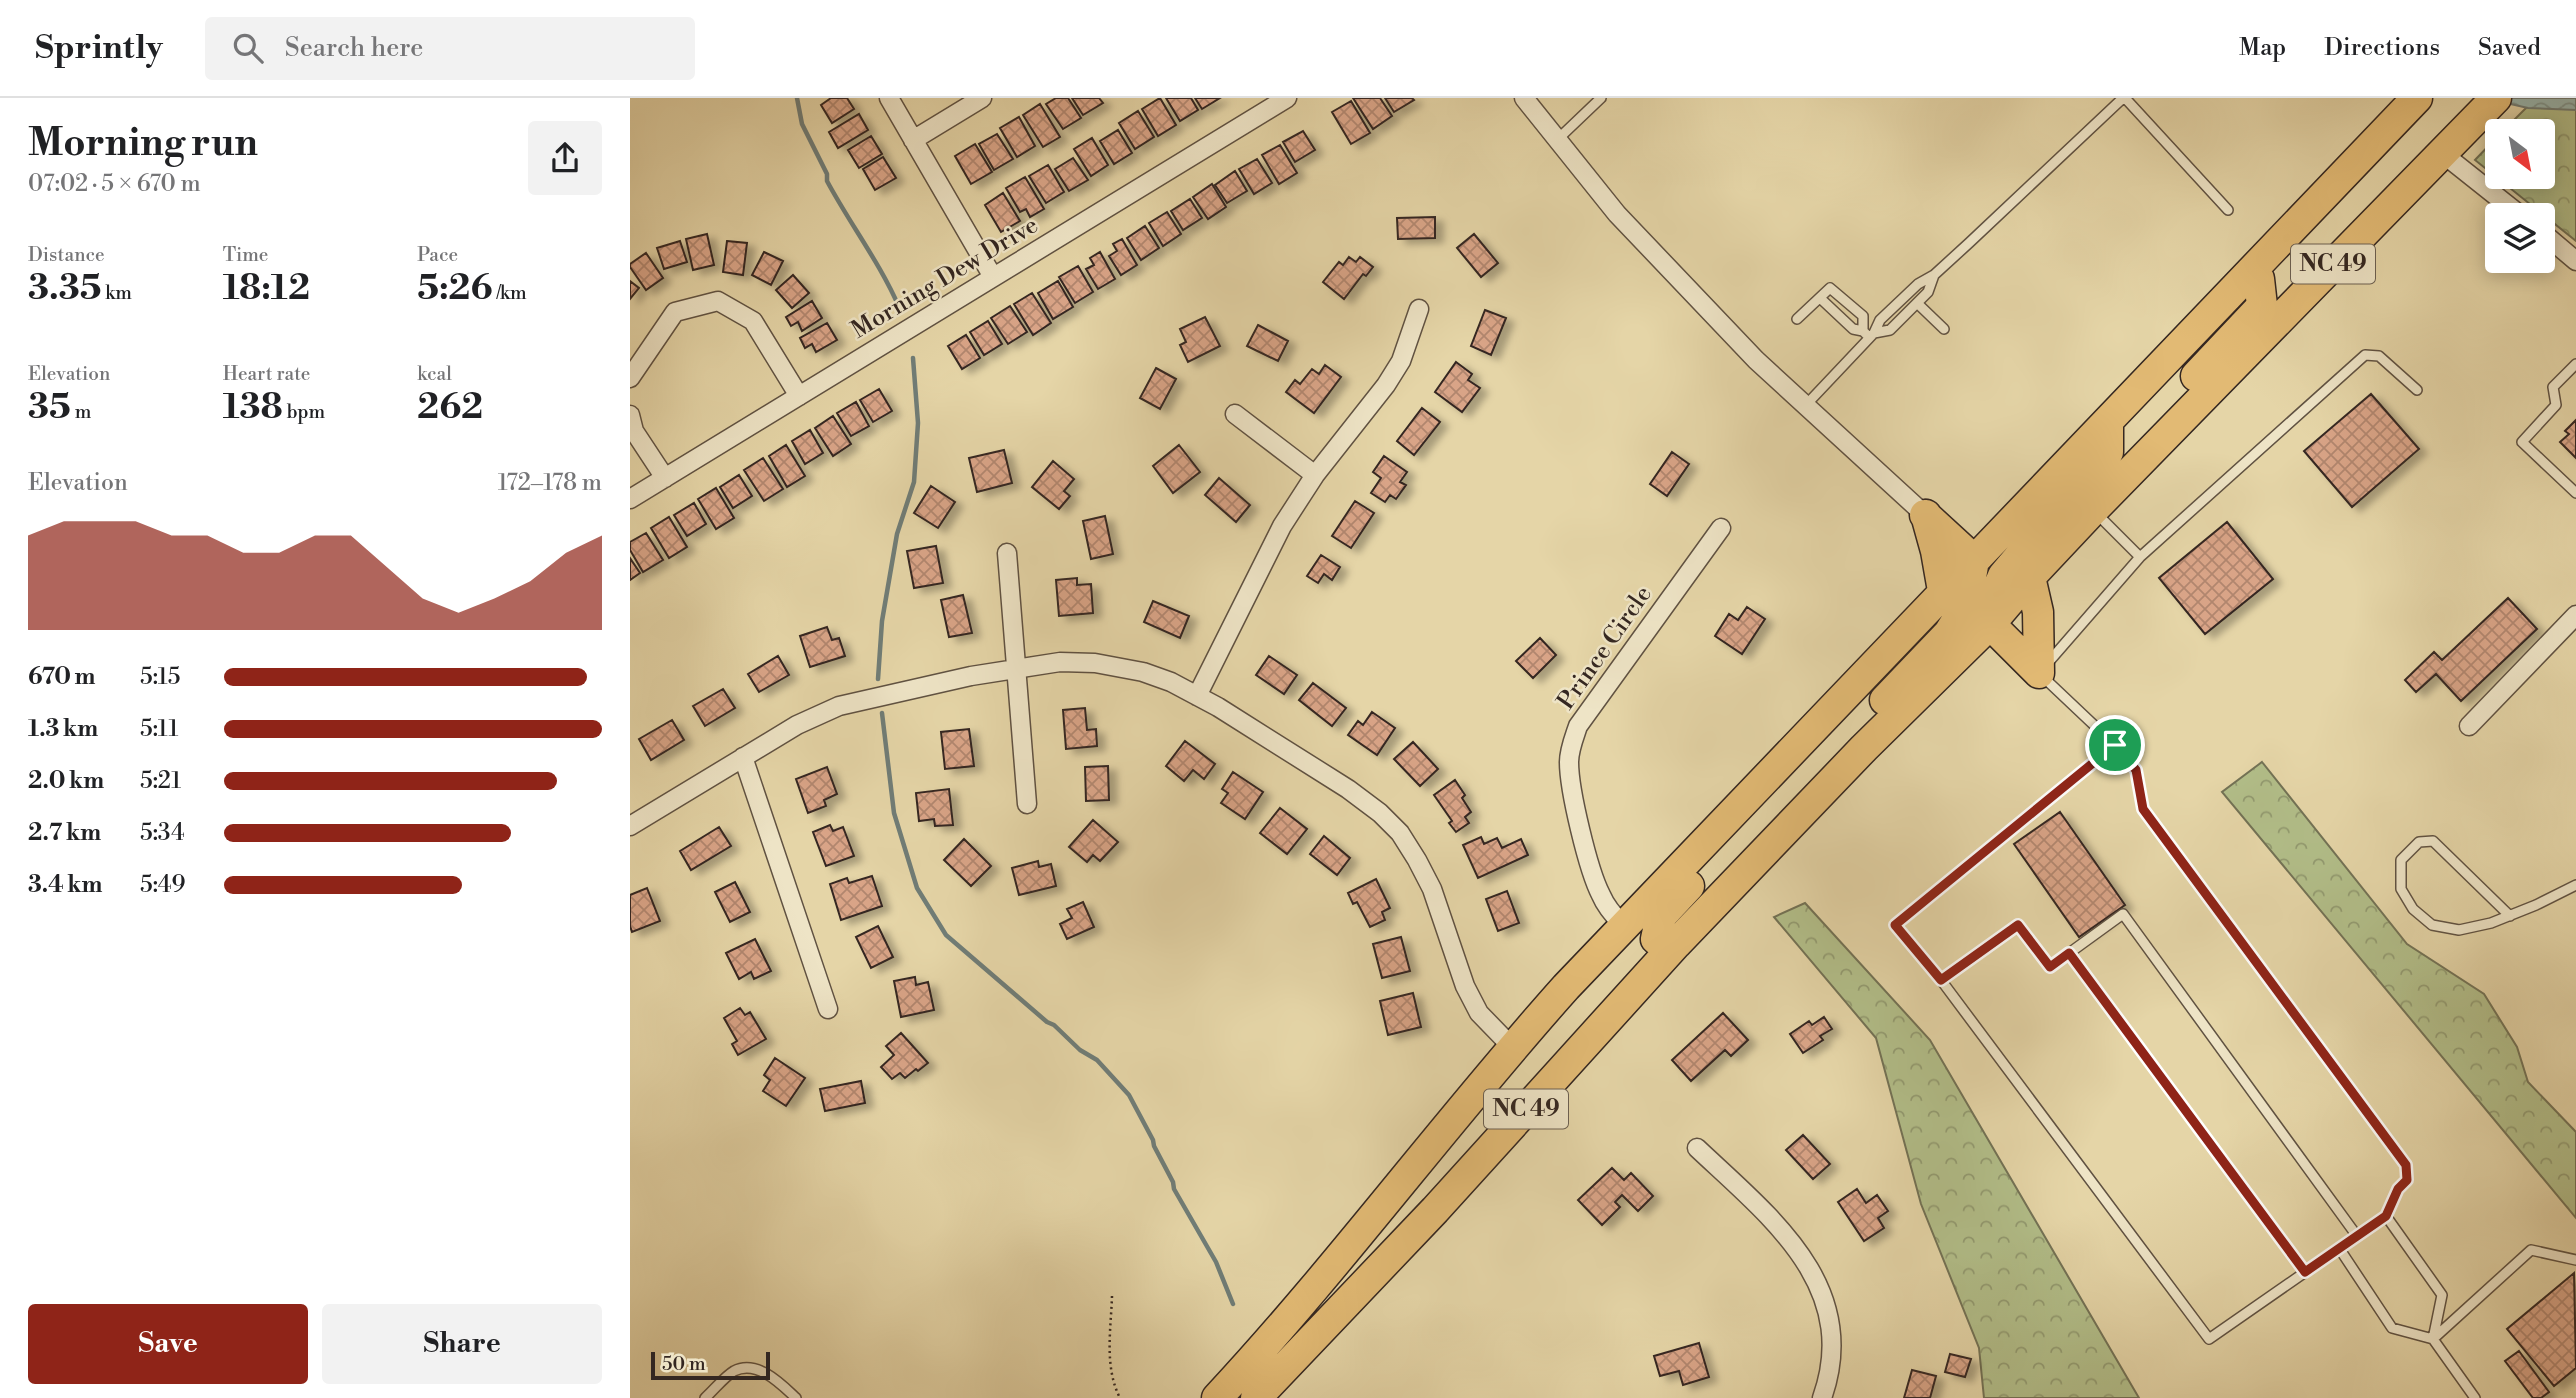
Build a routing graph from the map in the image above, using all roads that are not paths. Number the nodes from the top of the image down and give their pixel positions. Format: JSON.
{"nodes":[{"id":1,"x":889,"y":98,"type":"edge"},
{"id":2,"x":982,"y":98,"type":"edge"},
{"id":3,"x":1287,"y":98,"type":"edge"},
{"id":4,"x":1524,"y":98,"type":"edge"},
{"id":5,"x":1601,"y":98,"type":"edge"},
{"id":6,"x":2124,"y":98,"type":"edge"},
{"id":7,"x":2417,"y":98,"type":"edge"},
{"id":8,"x":2486,"y":108,"type":"edge"},
{"id":9,"x":1558,"y":139,"type":"junction"},
{"id":10,"x":913,"y":140,"type":"junction"},
{"id":11,"x":2442,"y":152,"type":"junction"},
{"id":12,"x":2505,"y":203,"type":"edge"},
{"id":13,"x":2228,"y":211,"type":"dead end"},
{"id":14,"x":2555,"y":243,"type":"edge"},
{"id":15,"x":2576,"y":261,"type":"edge"},
{"id":16,"x":2251,"y":272,"type":"junction"},
{"id":17,"x":1934,"y":275,"type":"junction"},
{"id":18,"x":993,"y":277,"type":"junction"},
{"id":19,"x":1821,"y":298,"type":"junction"},
{"id":20,"x":1917,"y":303,"type":"junction"},
{"id":21,"x":1419,"y":309,"type":"dead end"},
{"id":22,"x":1797,"y":319,"type":"dead end"},
{"id":23,"x":1944,"y":329,"type":"dead end"},
{"id":24,"x":1869,"y":334,"type":"junction"},
{"id":25,"x":2576,"y":363,"type":"edge"},
{"id":26,"x":630,"y":378,"type":"edge"},
{"id":27,"x":2417,"y":390,"type":"dead end"},
{"id":28,"x":799,"y":396,"type":"junction"},
{"id":29,"x":1805,"y":406,"type":"junction"},
{"id":30,"x":2191,"y":411,"type":"junction"},
{"id":31,"x":1235,"y":414,"type":"dead end"},
{"id":32,"x":630,"y":415,"type":"edge"},
{"id":33,"x":2108,"y":421,"type":"junction"},
{"id":34,"x":1315,"y":475,"type":"junction"},
{"id":35,"x":665,"y":478,"type":"junction"},
{"id":36,"x":2576,"y":493,"type":"edge"},
{"id":37,"x":630,"y":499,"type":"edge"},
{"id":38,"x":2094,"y":510,"type":"junction"},
{"id":39,"x":1925,"y":515,"type":"junction"},
{"id":40,"x":1721,"y":528,"type":"dead end"},
{"id":41,"x":1007,"y":553,"type":"dead end"},
{"id":42,"x":2140,"y":557,"type":"junction"},
{"id":43,"x":1974,"y":559,"type":"junction"},
{"id":44,"x":2030,"y":577,"type":"junction"},
{"id":45,"x":1943,"y":591,"type":"junction"},
{"id":46,"x":2576,"y":615,"type":"edge"},
{"id":47,"x":1990,"y":624,"type":"junction"},
{"id":48,"x":1017,"y":668,"type":"junction"},
{"id":49,"x":2039,"y":673,"type":"junction"},
{"id":50,"x":1197,"y":696,"type":"junction"},
{"id":51,"x":2469,"y":726,"type":"dead end"},
{"id":52,"x":2115,"y":745,"type":"junction"},
{"id":53,"x":1864,"y":748,"type":"junction"},
{"id":54,"x":743,"y":757,"type":"junction"},
{"id":55,"x":1027,"y":804,"type":"dead end"},
{"id":56,"x":1723,"y":821,"type":"junction"},
{"id":57,"x":630,"y":826,"type":"edge"},
{"id":58,"x":2576,"y":885,"type":"edge"},
{"id":59,"x":2510,"y":916,"type":"junction"},
{"id":60,"x":1623,"y":925,"type":"junction"},
{"id":61,"x":1669,"y":951,"type":"junction"},
{"id":62,"x":2069,"y":953,"type":"junction"},
{"id":63,"x":1941,"y":980,"type":"junction"},
{"id":64,"x":828,"y":1009,"type":"dead end"},
{"id":65,"x":1512,"y":1047,"type":"junction"},
{"id":66,"x":1696,"y":1148,"type":"dead end"},
{"id":67,"x":2386,"y":1216,"type":"junction"},
{"id":68,"x":2357,"y":1236,"type":"junction"},
{"id":69,"x":2339,"y":1248,"type":"junction"},
{"id":70,"x":2576,"y":1259,"type":"edge"},
{"id":71,"x":2305,"y":1272,"type":"junction"},
{"id":72,"x":2433,"y":1339,"type":"junction"},
{"id":73,"x":705,"y":1398,"type":"edge"},
{"id":74,"x":796,"y":1398,"type":"edge"},
{"id":75,"x":1217,"y":1398,"type":"edge"},
{"id":76,"x":1255,"y":1398,"type":"edge"},
{"id":77,"x":1822,"y":1398,"type":"edge"},
{"id":78,"x":2475,"y":1398,"type":"edge"}],
"edges":[{"from":1,"to":10,"type":"street"},
{"from":2,"to":10,"type":"street"},
{"from":3,"to":18,"type":"street","name":"Morning Dew Drive"},
{"from":4,"to":9,"type":"street"},
{"from":5,"to":9,"type":"lane"},
{"from":6,"to":13,"type":"lane"},
{"from":6,"to":17,"type":"lane"},
{"from":7,"to":16,"type":"highway","number":"NC 49"},
{"from":8,"to":11,"type":"highway","number":"NC 49"},
{"from":9,"to":29,"type":"street"},
{"from":10,"to":18,"type":"street"},
{"from":11,"to":12,"type":"street"},
{"from":11,"to":30,"type":"highway","number":"NC 49"},
{"from":14,"to":15,"type":"street"},
{"from":16,"to":30,"type":"highway"},
{"from":16,"to":33,"type":"highway","number":"NC 49"},
{"from":17,"to":20,"type":"lane"},
{"from":17,"to":24,"type":"lane"},
{"from":18,"to":28,"type":"street","name":"Morning Dew Drive"},
{"from":19,"to":22,"type":"lane"},
{"from":19,"to":24,"type":"lane"},
{"from":19,"to":24,"type":"lane"},
{"from":20,"to":23,"type":"lane"},
{"from":20,"to":24,"type":"lane"},
{"from":21,"to":34,"type":"street"},
{"from":24,"to":29,"type":"lane"},
{"from":25,"to":36,"type":"lane"},
{"from":26,"to":28,"type":"street"},
{"from":27,"to":42,"type":"lane"},
{"from":28,"to":35,"type":"street","name":"Morning Dew Drive"},
{"from":29,"to":39,"type":"street"},
{"from":30,"to":38,"type":"highway","number":"NC 49"},
{"from":31,"to":34,"type":"street"},
{"from":32,"to":35,"type":"street"},
{"from":33,"to":43,"type":"highway","number":"NC 49"},
{"from":33,"to":47,"type":"highway"},
{"from":34,"to":50,"type":"street"},
{"from":35,"to":37,"type":"street","name":"Morning Dew Drive"},
{"from":38,"to":42,"type":"lane"},
{"from":38,"to":44,"type":"highway","number":"NC 49"},
{"from":39,"to":43,"type":"highway"},
{"from":39,"to":45,"type":"highway"},
{"from":40,"to":60,"type":"street","name":"Prince Circle"},
{"from":41,"to":48,"type":"street"},
{"from":42,"to":49,"type":"lane"},
{"from":43,"to":45,"type":"highway","number":"NC 49"},
{"from":43,"to":53,"type":"highway"},
{"from":44,"to":47,"type":"highway","number":"NC 49"},
{"from":44,"to":49,"type":"highway"},
{"from":45,"to":56,"type":"highway","number":"NC 49"},
{"from":46,"to":51,"type":"street"},
{"from":47,"to":49,"type":"highway"},
{"from":47,"to":53,"type":"highway","number":"NC 49"},
{"from":48,"to":50,"type":"street"},
{"from":48,"to":54,"type":"street"},
{"from":48,"to":55,"type":"street"},
{"from":49,"to":52,"type":"lane"},
{"from":50,"to":65,"type":"street"},
{"from":52,"to":63,"type":"lane"},
{"from":52,"to":67,"type":"lane"},
{"from":53,"to":61,"type":"highway","number":"NC 49"},
{"from":54,"to":57,"type":"street"},
{"from":54,"to":64,"type":"street"},
{"from":56,"to":60,"type":"highway","number":"NC 49"},
{"from":56,"to":61,"type":"highway"},
{"from":58,"to":59,"type":"lane"},
{"from":59,"to":59,"type":"lane"},
{"from":60,"to":65,"type":"highway","number":"NC 49"},
{"from":61,"to":76,"type":"highway","number":"NC 49"},
{"from":62,"to":63,"type":"lane"},
{"from":62,"to":68,"type":"lane"},
{"from":62,"to":71,"type":"lane"},
{"from":63,"to":71,"type":"lane"},
{"from":65,"to":75,"type":"highway","number":"NC 49"},
{"from":66,"to":77,"type":"street"},
{"from":67,"to":68,"type":"lane"},
{"from":67,"to":72,"type":"lane"},
{"from":68,"to":69,"type":"lane"},
{"from":69,"to":71,"type":"lane"},
{"from":69,"to":72,"type":"lane"},
{"from":70,"to":72,"type":"lane"},
{"from":72,"to":78,"type":"lane"},
{"from":73,"to":74,"type":"lane"}]}
